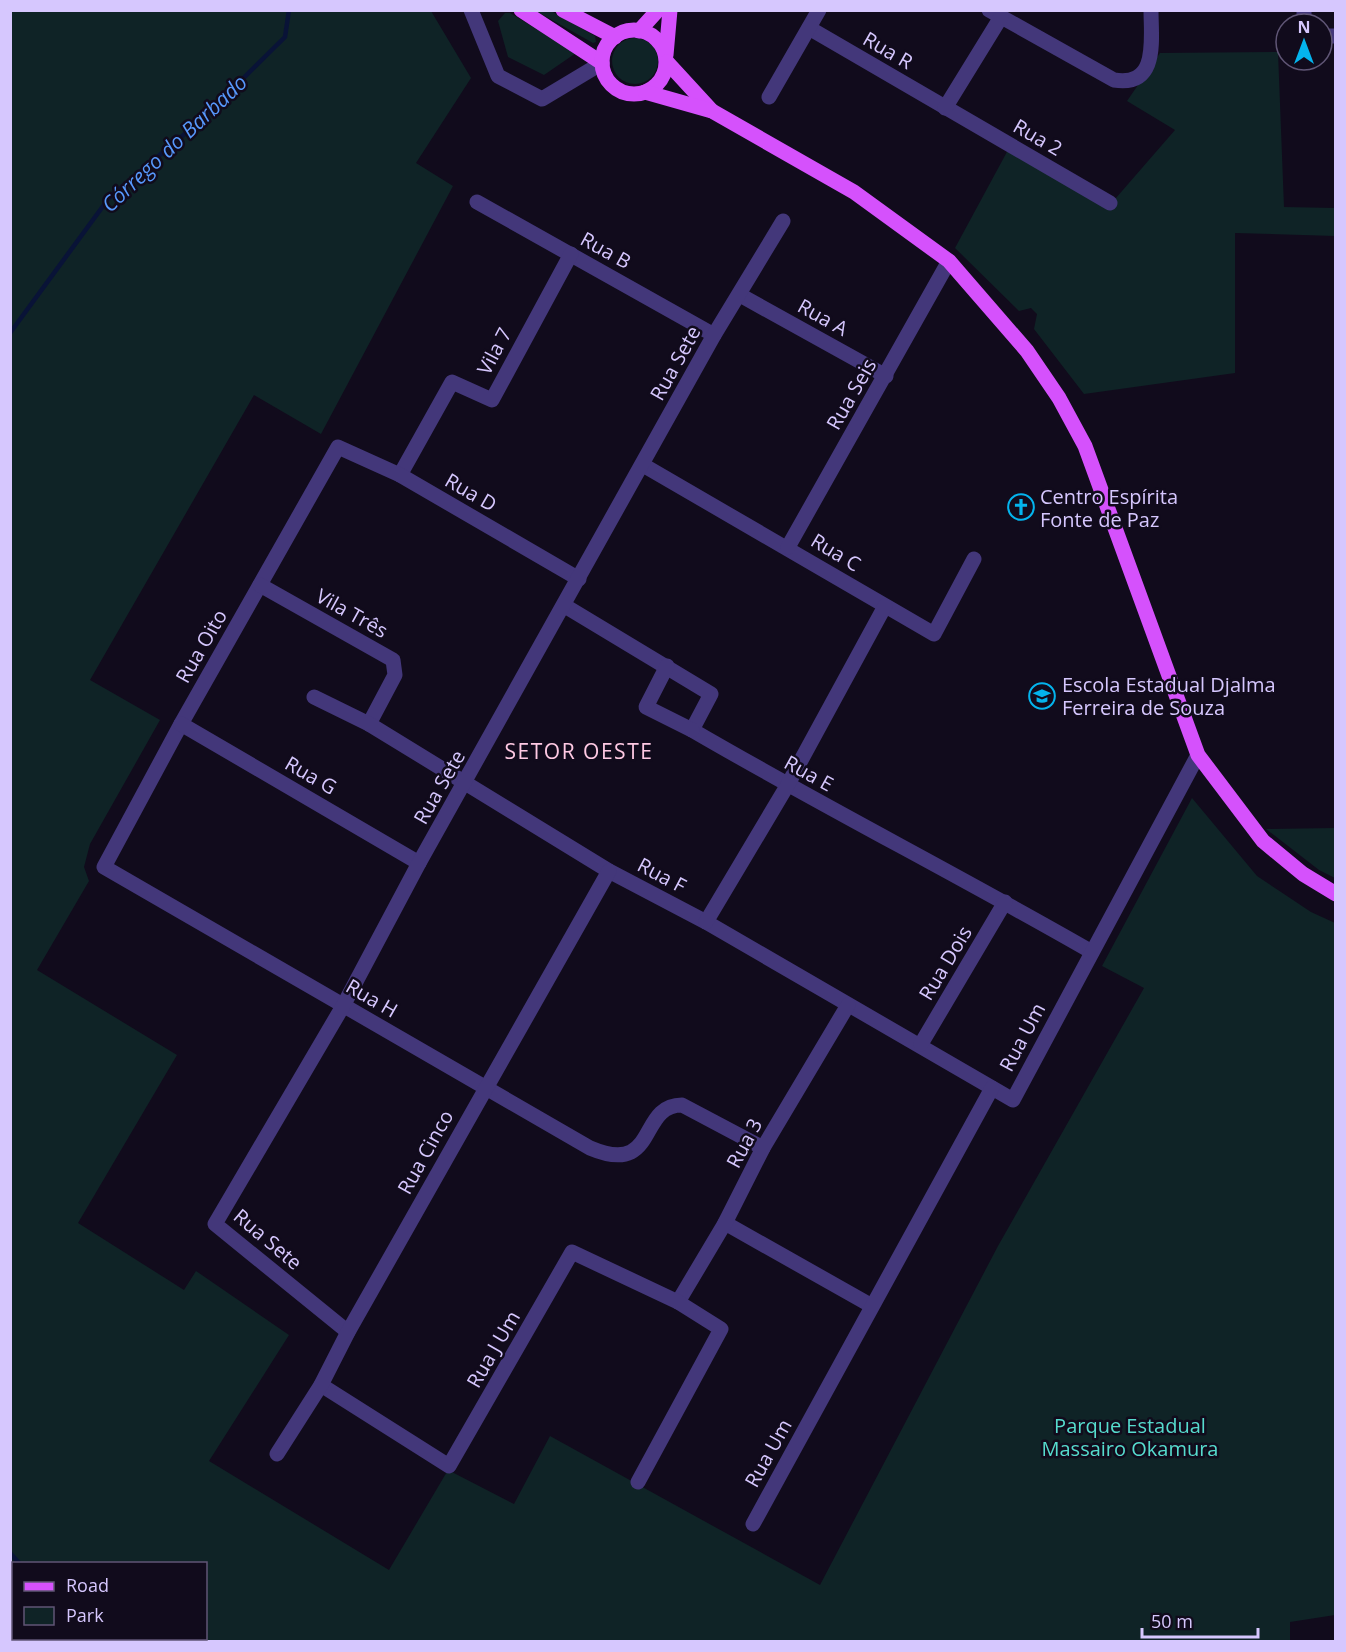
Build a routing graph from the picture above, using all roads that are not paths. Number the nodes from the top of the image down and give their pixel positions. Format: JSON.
{"nodes":[{"id":1,"x":471,"y":10,"type":"edge"},
{"id":2,"x":521,"y":10,"type":"edge"},
{"id":3,"x":563,"y":10,"type":"edge"},
{"id":4,"x":658,"y":10,"type":"edge"},
{"id":5,"x":670,"y":10,"type":"edge"},
{"id":6,"x":819,"y":10,"type":"edge"},
{"id":7,"x":1151,"y":10,"type":"edge"},
{"id":8,"x":995,"y":14,"type":"edge"},
{"id":9,"x":809,"y":28,"type":"junction"},
{"id":10,"x":639,"y":31,"type":"junction"},
{"id":11,"x":615,"y":37,"type":"junction"},
{"id":12,"x":666,"y":58,"type":"junction"},
{"id":13,"x":602,"y":63,"type":"junction"},
{"id":14,"x":645,"y":92,"type":"junction"},
{"id":15,"x":769,"y":96,"type":"dead end"},
{"id":16,"x":945,"y":108,"type":"junction"},
{"id":17,"x":712,"y":111,"type":"junction"},
{"id":18,"x":477,"y":202,"type":"dead end"},
{"id":19,"x":1110,"y":203,"type":"dead end"},
{"id":20,"x":783,"y":221,"type":"dead end"},
{"id":21,"x":571,"y":254,"type":"junction"},
{"id":22,"x":949,"y":261,"type":"junction"},
{"id":23,"x":740,"y":296,"type":"junction"},
{"id":24,"x":714,"y":335,"type":"junction"},
{"id":25,"x":886,"y":376,"type":"junction"},
{"id":26,"x":338,"y":447,"type":"joint"},
{"id":27,"x":643,"y":465,"type":"junction"},
{"id":28,"x":400,"y":475,"type":"junction"},
{"id":29,"x":788,"y":547,"type":"junction"},
{"id":30,"x":974,"y":560,"type":"dead end"},
{"id":31,"x":579,"y":579,"type":"junction"},
{"id":32,"x":260,"y":585,"type":"junction"},
{"id":33,"x":565,"y":606,"type":"junction"},
{"id":34,"x":885,"y":606,"type":"junction"},
{"id":35,"x":667,"y":666,"type":"junction"},
{"id":36,"x":314,"y":697,"type":"dead end"},
{"id":37,"x":181,"y":724,"type":"junction"},
{"id":38,"x":369,"y":724,"type":"junction"},
{"id":39,"x":692,"y":730,"type":"junction"},
{"id":40,"x":1198,"y":755,"type":"junction"},
{"id":41,"x":466,"y":783,"type":"junction"},
{"id":42,"x":787,"y":786,"type":"junction"},
{"id":43,"x":419,"y":863,"type":"junction"},
{"id":44,"x":105,"y":867,"type":"joint"},
{"id":45,"x":609,"y":871,"type":"junction"},
{"id":46,"x":1335,"y":894,"type":"edge"},
{"id":47,"x":1005,"y":902,"type":"junction"},
{"id":48,"x":706,"y":922,"type":"junction"},
{"id":49,"x":1092,"y":952,"type":"junction"},
{"id":50,"x":848,"y":1005,"type":"junction"},
{"id":51,"x":343,"y":1006,"type":"junction"},
{"id":52,"x":921,"y":1044,"type":"junction"},
{"id":53,"x":486,"y":1088,"type":"junction"},
{"id":54,"x":992,"y":1088,"type":"junction"},
{"id":55,"x":763,"y":1148,"type":"junction"},
{"id":56,"x":725,"y":1223,"type":"junction"},
{"id":57,"x":678,"y":1302,"type":"junction"},
{"id":58,"x":872,"y":1306,"type":"junction"},
{"id":59,"x":348,"y":1332,"type":"junction"},
{"id":60,"x":321,"y":1385,"type":"junction"},
{"id":61,"x":277,"y":1454,"type":"dead end"},
{"id":62,"x":638,"y":1482,"type":"dead end"},
{"id":63,"x":753,"y":1524,"type":"dead end"}],
"edges":[{"from":1,"to":13,"type":"street"},
{"from":2,"to":13,"type":"main road"},
{"from":3,"to":11,"type":"main road"},
{"from":4,"to":10,"type":"main road"},
{"from":5,"to":12,"type":"main road"},
{"from":6,"to":9,"type":"street"},
{"from":7,"to":8,"type":"street"},
{"from":8,"to":16,"type":"street"},
{"from":9,"to":15,"type":"street"},
{"from":9,"to":16,"type":"street","name":"Rua R"},
{"from":10,"to":11,"type":"main road"},
{"from":10,"to":12,"type":"main road"},
{"from":11,"to":13,"type":"main road"},
{"from":12,"to":14,"type":"main road"},
{"from":12,"to":17,"type":"main road"},
{"from":13,"to":14,"type":"main road"},
{"from":14,"to":17,"type":"main road"},
{"from":16,"to":19,"type":"street","name":"Rua 2"},
{"from":17,"to":22,"type":"main road"},
{"from":18,"to":21,"type":"street","name":"Rua B"},
{"from":20,"to":23,"type":"street","name":"Rua Sete"},
{"from":21,"to":24,"type":"street","name":"Rua B"},
{"from":21,"to":28,"type":"street","name":"Vila 7"},
{"from":22,"to":25,"type":"street","name":"Rua Seis"},
{"from":22,"to":40,"type":"main road"},
{"from":23,"to":24,"type":"street","name":"Rua Sete"},
{"from":23,"to":25,"type":"street","name":"Rua A"},
{"from":24,"to":27,"type":"street","name":"Rua Sete"},
{"from":25,"to":29,"type":"street","name":"Rua Seis"},
{"from":26,"to":28,"type":"street","name":"Rua D"},
{"from":26,"to":32,"type":"street","name":"Rua Oito"},
{"from":27,"to":29,"type":"street","name":"Rua C"},
{"from":27,"to":31,"type":"street","name":"Rua Sete"},
{"from":28,"to":31,"type":"street","name":"Rua D"},
{"from":29,"to":34,"type":"street","name":"Rua C"},
{"from":30,"to":34,"type":"street","name":"Rua C"},
{"from":31,"to":33,"type":"street","name":"Rua Sete"},
{"from":32,"to":37,"type":"street","name":"Rua Oito"},
{"from":32,"to":38,"type":"street","name":"Vila Três"},
{"from":33,"to":35,"type":"street"},
{"from":33,"to":41,"type":"street","name":"Rua Sete"},
{"from":34,"to":42,"type":"street"},
{"from":35,"to":39,"type":"street"},
{"from":35,"to":39,"type":"street","name":"Rua E"},
{"from":36,"to":38,"type":"street","name":"Rua F"},
{"from":37,"to":43,"type":"street","name":"Rua G"},
{"from":37,"to":44,"type":"street","name":"Rua Oito"},
{"from":38,"to":41,"type":"street","name":"Rua F"},
{"from":39,"to":42,"type":"street","name":"Rua E"},
{"from":40,"to":46,"type":"main road"},
{"from":40,"to":49,"type":"street","name":"Rua Um"},
{"from":41,"to":43,"type":"street","name":"Rua Sete"},
{"from":41,"to":45,"type":"street","name":"Rua F"},
{"from":42,"to":47,"type":"street","name":"Rua E"},
{"from":42,"to":48,"type":"street"},
{"from":43,"to":51,"type":"street","name":"Rua Sete"},
{"from":44,"to":51,"type":"street","name":"Rua H"},
{"from":45,"to":48,"type":"street","name":"Rua F"},
{"from":45,"to":53,"type":"street","name":"Rua Cinco"},
{"from":47,"to":49,"type":"street","name":"Rua E"},
{"from":47,"to":52,"type":"street","name":"Rua Dois"},
{"from":48,"to":50,"type":"street","name":"Rua F"},
{"from":49,"to":54,"type":"street","name":"Rua Um"},
{"from":50,"to":52,"type":"street","name":"Rua F"},
{"from":50,"to":55,"type":"street","name":"Rua 3"},
{"from":51,"to":53,"type":"street","name":"Rua H"},
{"from":51,"to":59,"type":"street","name":"Rua Sete"},
{"from":52,"to":54,"type":"street","name":"Rua F"},
{"from":53,"to":55,"type":"street","name":"Rua H"},
{"from":53,"to":59,"type":"street","name":"Rua Cinco"},
{"from":54,"to":58,"type":"street","name":"Rua Um"},
{"from":55,"to":56,"type":"street","name":"Rua 3"},
{"from":56,"to":57,"type":"street","name":"Rua 3"},
{"from":56,"to":58,"type":"street"},
{"from":57,"to":60,"type":"street","name":"Rua J Um"},
{"from":57,"to":62,"type":"street"},
{"from":58,"to":63,"type":"street","name":"Rua Um"},
{"from":59,"to":60,"type":"street","name":"Rua Cinco"},
{"from":60,"to":61,"type":"street","name":"Rua Cinco"}]}
